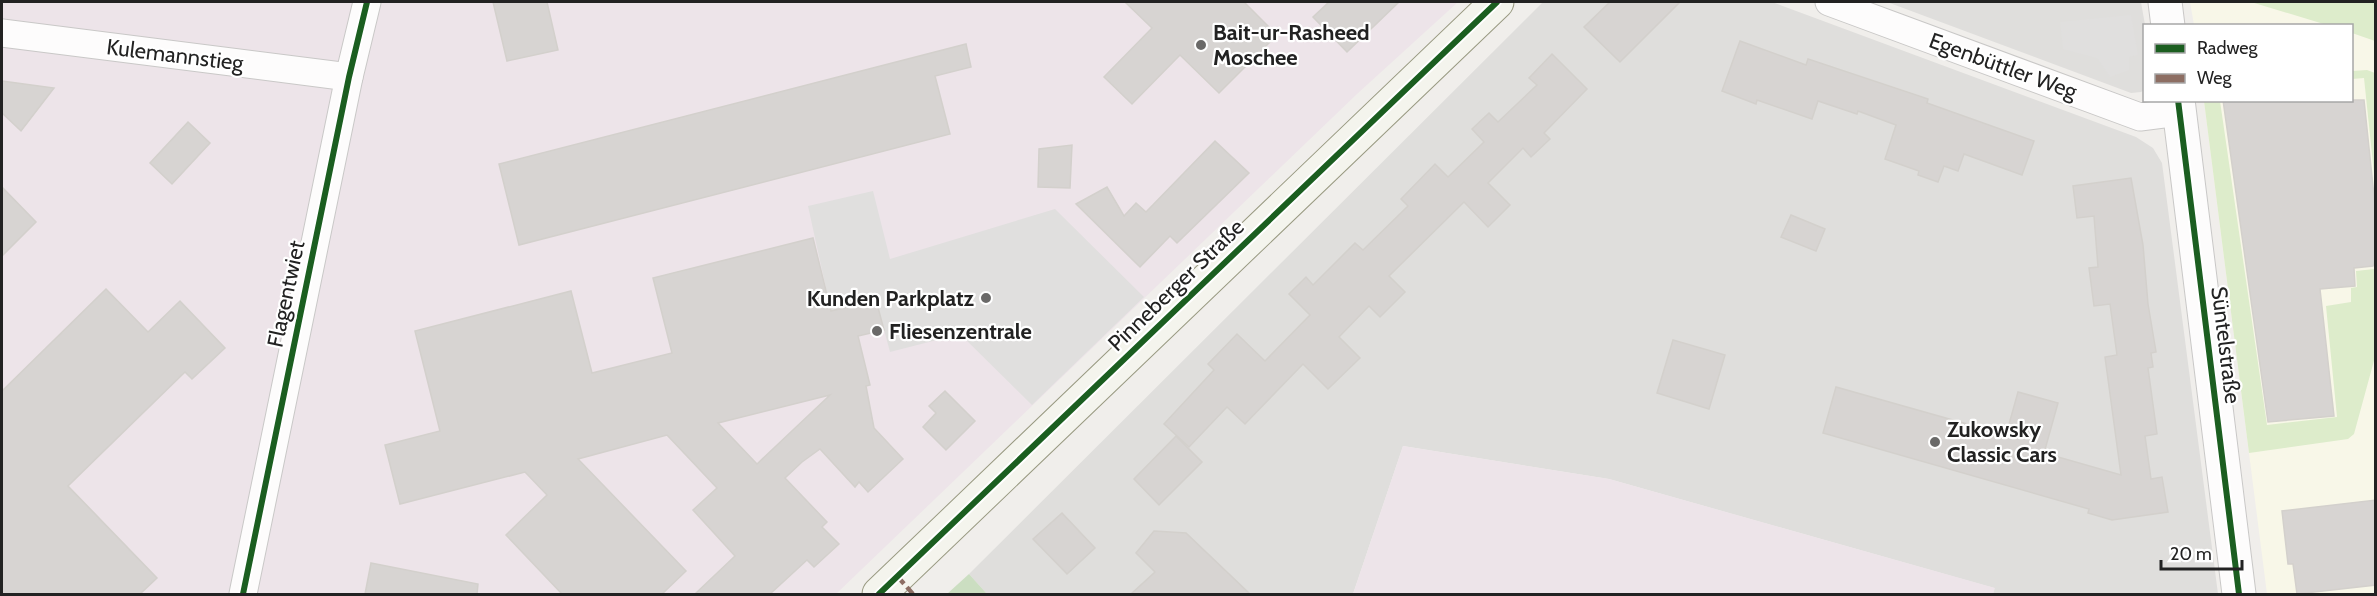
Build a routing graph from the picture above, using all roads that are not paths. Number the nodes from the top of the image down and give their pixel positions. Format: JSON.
{"nodes":[{"id":1,"x":367,"y":2,"type":"edge"},
{"id":2,"x":1497,"y":2,"type":"edge"},
{"id":3,"x":1829,"y":2,"type":"edge"},
{"id":4,"x":2165,"y":2,"type":"edge"},
{"id":5,"x":2168,"y":24,"type":"edge"},
{"id":6,"x":2,"y":33,"type":"edge"},
{"id":7,"x":349,"y":77,"type":"junction"},
{"id":8,"x":2178,"y":106,"type":"edge"},
{"id":9,"x":243,"y":594,"type":"edge"},
{"id":10,"x":879,"y":594,"type":"edge"},
{"id":11,"x":2239,"y":594,"type":"edge"}],
"edges":[{"from":1,"to":7,"type":"street","name":"Flagentwiet"},
{"from":2,"to":10,"type":"main road","name":"Pinneberger Straße"},
{"from":3,"to":8,"type":"street","name":"Egenbüttler Weg"},
{"from":4,"to":5,"type":"street"},
{"from":6,"to":7,"type":"street","name":"Kulemannstieg"},
{"from":7,"to":9,"type":"street","name":"Flagentwiet"},
{"from":8,"to":11,"type":"street","name":"Süntelstraße"}]}
